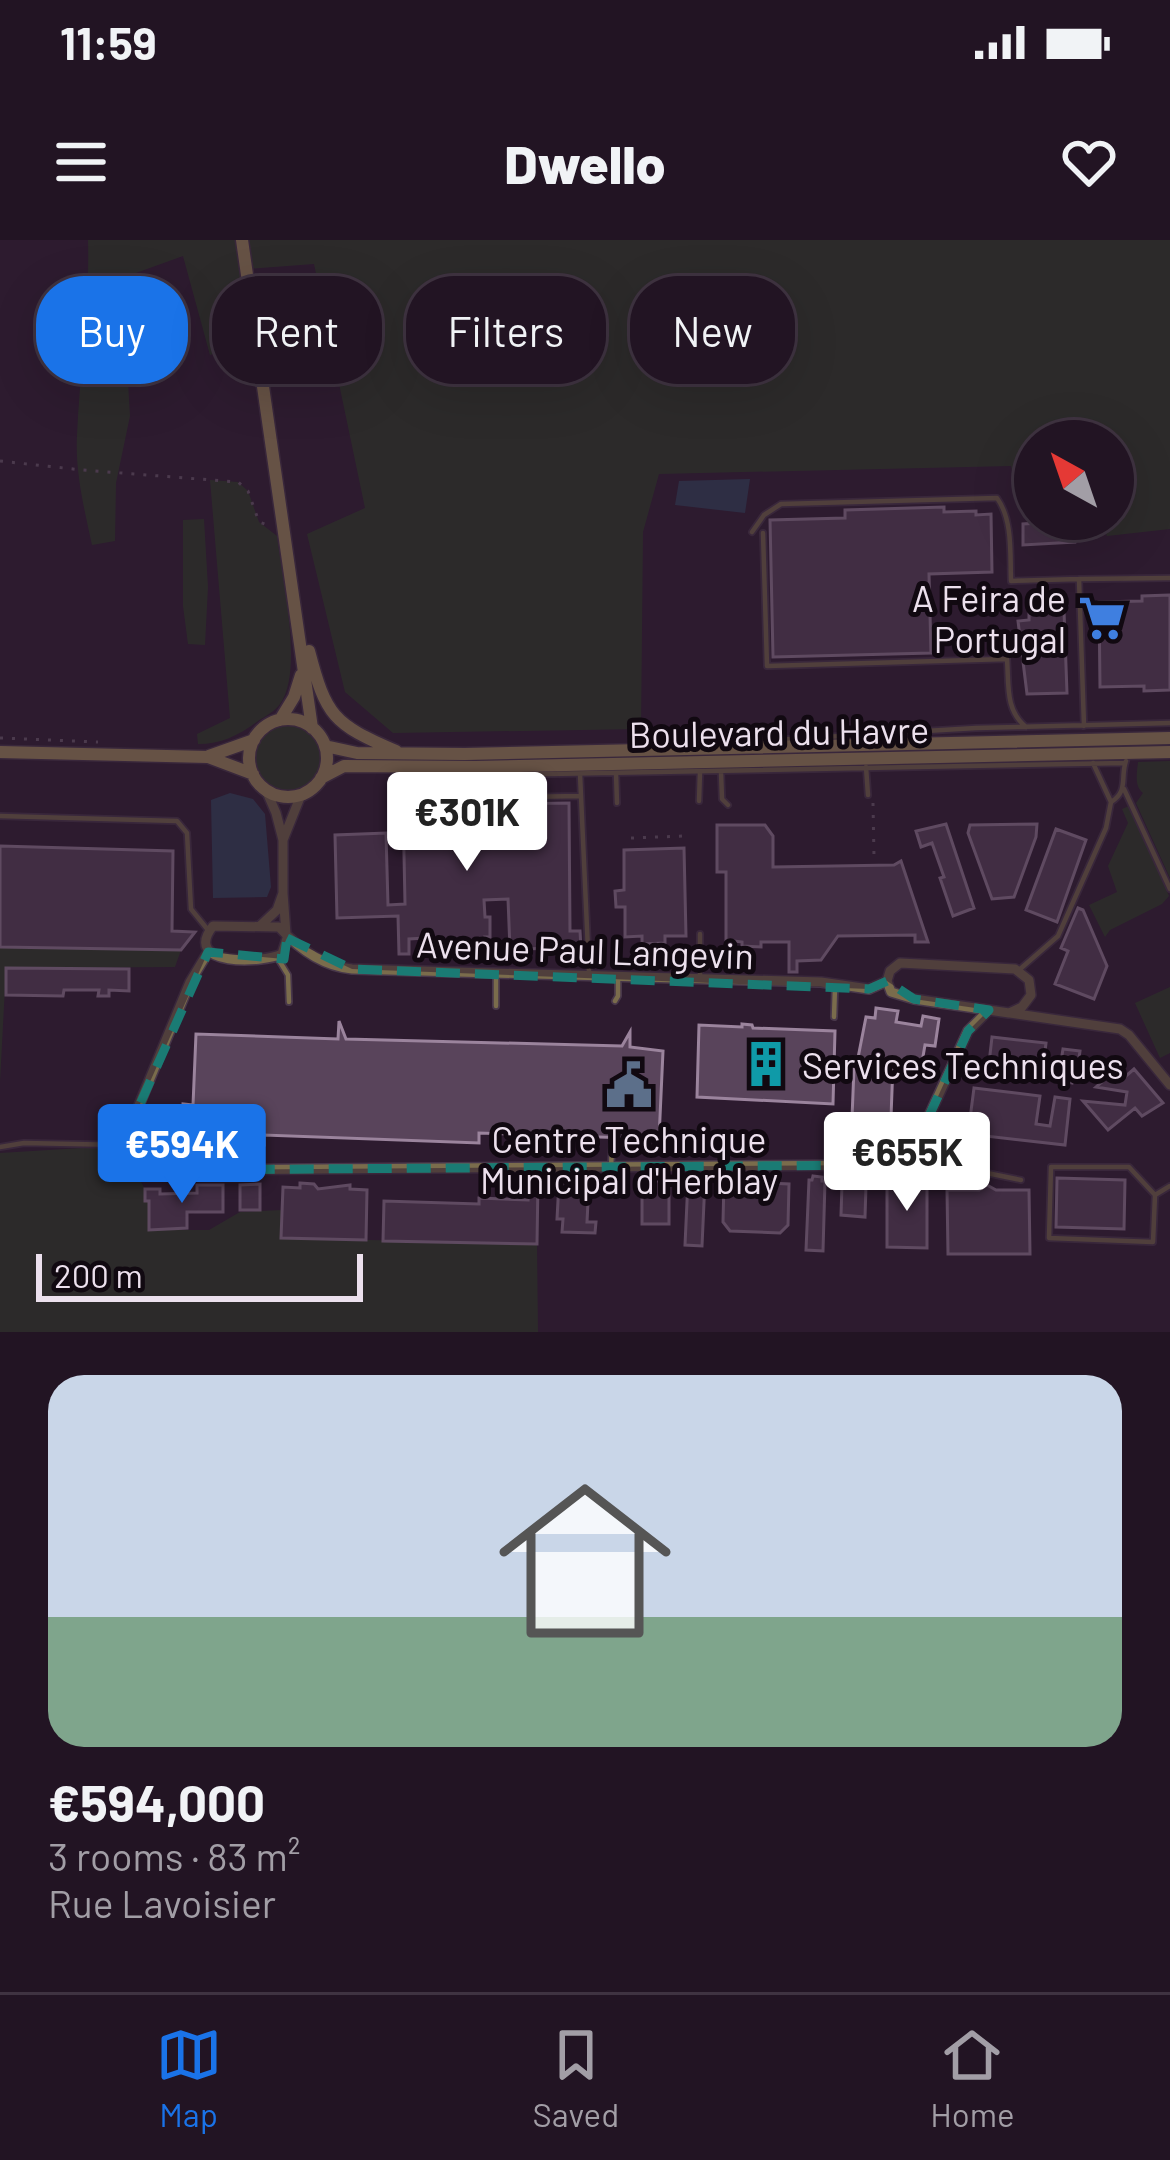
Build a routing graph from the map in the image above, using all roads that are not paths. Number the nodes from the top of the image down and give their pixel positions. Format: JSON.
{"nodes":[{"id":1,"x":242,"y":240,"type":"edge"},
{"id":2,"x":752,"y":532,"type":"dead end"},
{"id":3,"x":763,"y":533,"type":"dead end"},
{"id":4,"x":1170,"y":578,"type":"edge"},
{"id":5,"x":1079,"y":579,"type":"junction"},
{"id":6,"x":296,"y":599,"type":"junction"},
{"id":7,"x":304,"y":668,"type":"junction"},
{"id":8,"x":280,"y":720,"type":"junction"},
{"id":9,"x":1170,"y":723,"type":"edge"},
{"id":10,"x":1084,"y":726,"type":"junction"},
{"id":11,"x":1026,"y":727,"type":"junction"},
{"id":12,"x":312,"y":728,"type":"junction"},
{"id":13,"x":1170,"y":738,"type":"edge"},
{"id":14,"x":254,"y":740,"type":"junction"},
{"id":15,"x":325,"y":746,"type":"junction"},
{"id":16,"x":701,"y":749,"type":"junction"},
{"id":17,"x":0,"y":752,"type":"edge"},
{"id":18,"x":1170,"y":752,"type":"edge"},
{"id":19,"x":402,"y":754,"type":"junction"},
{"id":20,"x":208,"y":757,"type":"junction"},
{"id":21,"x":1128,"y":758,"type":"junction"},
{"id":22,"x":1093,"y":763,"type":"junction"},
{"id":23,"x":476,"y":767,"type":"junction"},
{"id":24,"x":866,"y":767,"type":"junction"},
{"id":25,"x":700,"y":772,"type":"junction"},
{"id":26,"x":721,"y":772,"type":"junction"},
{"id":27,"x":616,"y":773,"type":"junction"},
{"id":28,"x":253,"y":774,"type":"junction"},
{"id":29,"x":580,"y":774,"type":"junction"},
{"id":30,"x":321,"y":778,"type":"junction"},
{"id":31,"x":1124,"y":789,"type":"junction"},
{"id":32,"x":266,"y":790,"type":"junction"},
{"id":33,"x":301,"y":795,"type":"junction"},
{"id":34,"x":871,"y":795,"type":"road end"},
{"id":35,"x":582,"y":796,"type":"junction"},
{"id":36,"x":406,"y":799,"type":"dead end"},
{"id":37,"x":699,"y":801,"type":"dead end"},
{"id":38,"x":617,"y":802,"type":"dead end"},
{"id":39,"x":1111,"y":802,"type":"junction"},
{"id":40,"x":728,"y":805,"type":"dead end"},
{"id":41,"x":0,"y":816,"type":"edge"},
{"id":42,"x":283,"y":840,"type":"junction"},
{"id":43,"x":1170,"y":889,"type":"edge"},
{"id":44,"x":284,"y":893,"type":"junction"},
{"id":45,"x":261,"y":925,"type":"junction"},
{"id":46,"x":208,"y":930,"type":"junction"},
{"id":47,"x":700,"y":934,"type":"dead end"},
{"id":48,"x":286,"y":936,"type":"junction"},
{"id":49,"x":208,"y":952,"type":"junction"},
{"id":50,"x":277,"y":957,"type":"junction"},
{"id":51,"x":1018,"y":970,"type":"junction"},
{"id":52,"x":496,"y":974,"type":"junction"},
{"id":53,"x":589,"y":976,"type":"junction"},
{"id":54,"x":618,"y":976,"type":"junction"},
{"id":55,"x":700,"y":980,"type":"junction"},
{"id":56,"x":886,"y":981,"type":"junction"},
{"id":57,"x":835,"y":983,"type":"junction"},
{"id":58,"x":1031,"y":995,"type":"junction"},
{"id":59,"x":615,"y":1001,"type":"dead end"},
{"id":60,"x":289,"y":1002,"type":"dead end"},
{"id":61,"x":496,"y":1006,"type":"dead end"},
{"id":62,"x":989,"y":1010,"type":"junction"},
{"id":63,"x":1009,"y":1013,"type":"junction"},
{"id":64,"x":834,"y":1017,"type":"dead end"},
{"id":65,"x":1058,"y":1020,"type":"junction"},
{"id":66,"x":1170,"y":1085,"type":"edge"},
{"id":67,"x":132,"y":1142,"type":"junction"},
{"id":68,"x":612,"y":1146,"type":"dead end"},
{"id":69,"x":0,"y":1147,"type":"edge"},
{"id":70,"x":913,"y":1151,"type":"junction"},
{"id":71,"x":485,"y":1153,"type":"dead end"},
{"id":72,"x":611,"y":1168,"type":"junction"},
{"id":73,"x":485,"y":1169,"type":"junction"},
{"id":74,"x":1021,"y":1180,"type":"dead end"},
{"id":75,"x":1170,"y":1186,"type":"edge"},
{"id":76,"x":1155,"y":1195,"type":"junction"}],
"edges":[{"from":1,"to":6,"type":"main road"},
{"from":2,"to":5,"type":"lane"},
{"from":3,"to":11,"type":"lane"},
{"from":4,"to":5,"type":"lane"},
{"from":5,"to":10,"type":"lane"},
{"from":6,"to":7,"type":"main road"},
{"from":6,"to":19,"type":"main road"},
{"from":7,"to":8,"type":"main road"},
{"from":7,"to":12,"type":"main road"},
{"from":8,"to":12,"type":"main road"},
{"from":8,"to":14,"type":"main road"},
{"from":9,"to":10,"type":"lane"},
{"from":10,"to":11,"type":"lane"},
{"from":11,"to":16,"type":"lane"},
{"from":12,"to":15,"type":"main road"},
{"from":13,"to":16,"type":"main road","name":"Boulevard du Havre"},
{"from":14,"to":20,"type":"main road"},
{"from":14,"to":28,"type":"main road"},
{"from":15,"to":19,"type":"main road","name":"Boulevard du Havre"},
{"from":15,"to":30,"type":"main road"},
{"from":16,"to":19,"type":"main road","name":"Boulevard du Havre"},
{"from":17,"to":20,"type":"main road"},
{"from":18,"to":21,"type":"main road","name":"Boulevard du Havre"},
{"from":20,"to":28,"type":"main road"},
{"from":21,"to":22,"type":"lane"},
{"from":21,"to":23,"type":"main road","name":"Boulevard du Havre"},
{"from":21,"to":31,"type":"lane"},
{"from":22,"to":24,"type":"lane"},
{"from":22,"to":39,"type":"lane"},
{"from":23,"to":29,"type":"lane"},
{"from":23,"to":30,"type":"main road","name":"Boulevard du Havre"},
{"from":24,"to":26,"type":"lane"},
{"from":24,"to":34,"type":"lane"},
{"from":25,"to":26,"type":"lane"},
{"from":25,"to":27,"type":"lane"},
{"from":25,"to":37,"type":"lane"},
{"from":26,"to":40,"type":"lane"},
{"from":27,"to":29,"type":"lane"},
{"from":27,"to":38,"type":"lane"},
{"from":28,"to":32,"type":"main road"},
{"from":29,"to":35,"type":"lane"},
{"from":30,"to":33,"type":"main road","name":"Boulevard du Havre"},
{"from":31,"to":39,"type":"lane"},
{"from":31,"to":43,"type":"lane"},
{"from":32,"to":33,"type":"main road"},
{"from":32,"to":42,"type":"street"},
{"from":33,"to":42,"type":"street"},
{"from":35,"to":36,"type":"lane"},
{"from":35,"to":53,"type":"lane"},
{"from":39,"to":51,"type":"lane"},
{"from":41,"to":46,"type":"lane"},
{"from":42,"to":44,"type":"street"},
{"from":44,"to":45,"type":"street"},
{"from":44,"to":48,"type":"street"},
{"from":45,"to":46,"type":"street"},
{"from":45,"to":48,"type":"street","name":"Avenue Paul Langevin"},
{"from":46,"to":49,"type":"street"},
{"from":47,"to":55,"type":"lane"},
{"from":48,"to":50,"type":"street"},
{"from":48,"to":52,"type":"street","name":"Avenue Paul Langevin"},
{"from":49,"to":50,"type":"street"},
{"from":49,"to":67,"type":"street"},
{"from":50,"to":60,"type":"lane"},
{"from":51,"to":56,"type":"street","name":"Avenue Paul Langevin"},
{"from":51,"to":58,"type":"street"},
{"from":52,"to":53,"type":"street","name":"Avenue Paul Langevin"},
{"from":52,"to":61,"type":"lane"},
{"from":53,"to":54,"type":"street","name":"Avenue Paul Langevin"},
{"from":54,"to":55,"type":"street","name":"Avenue Paul Langevin"},
{"from":54,"to":59,"type":"lane"},
{"from":55,"to":57,"type":"street","name":"Avenue Paul Langevin"},
{"from":56,"to":57,"type":"street","name":"Avenue Paul Langevin"},
{"from":56,"to":62,"type":"street","name":"Avenue Paul Langevin"},
{"from":57,"to":64,"type":"lane"},
{"from":58,"to":63,"type":"street"},
{"from":58,"to":65,"type":"street"},
{"from":62,"to":63,"type":"street","name":"Avenue Paul Langevin"},
{"from":62,"to":70,"type":"street"},
{"from":63,"to":65,"type":"street","name":"Avenue Paul Langevin"},
{"from":65,"to":66,"type":"street","name":"Avenue Paul Langevin"},
{"from":67,"to":69,"type":"lane"},
{"from":67,"to":73,"type":"street"},
{"from":68,"to":72,"type":"lane"},
{"from":70,"to":72,"type":"street"},
{"from":70,"to":74,"type":"lane"},
{"from":71,"to":73,"type":"lane"},
{"from":72,"to":73,"type":"street"},
{"from":75,"to":76,"type":"lane"},
{"from":76,"to":76,"type":"lane"}]}
